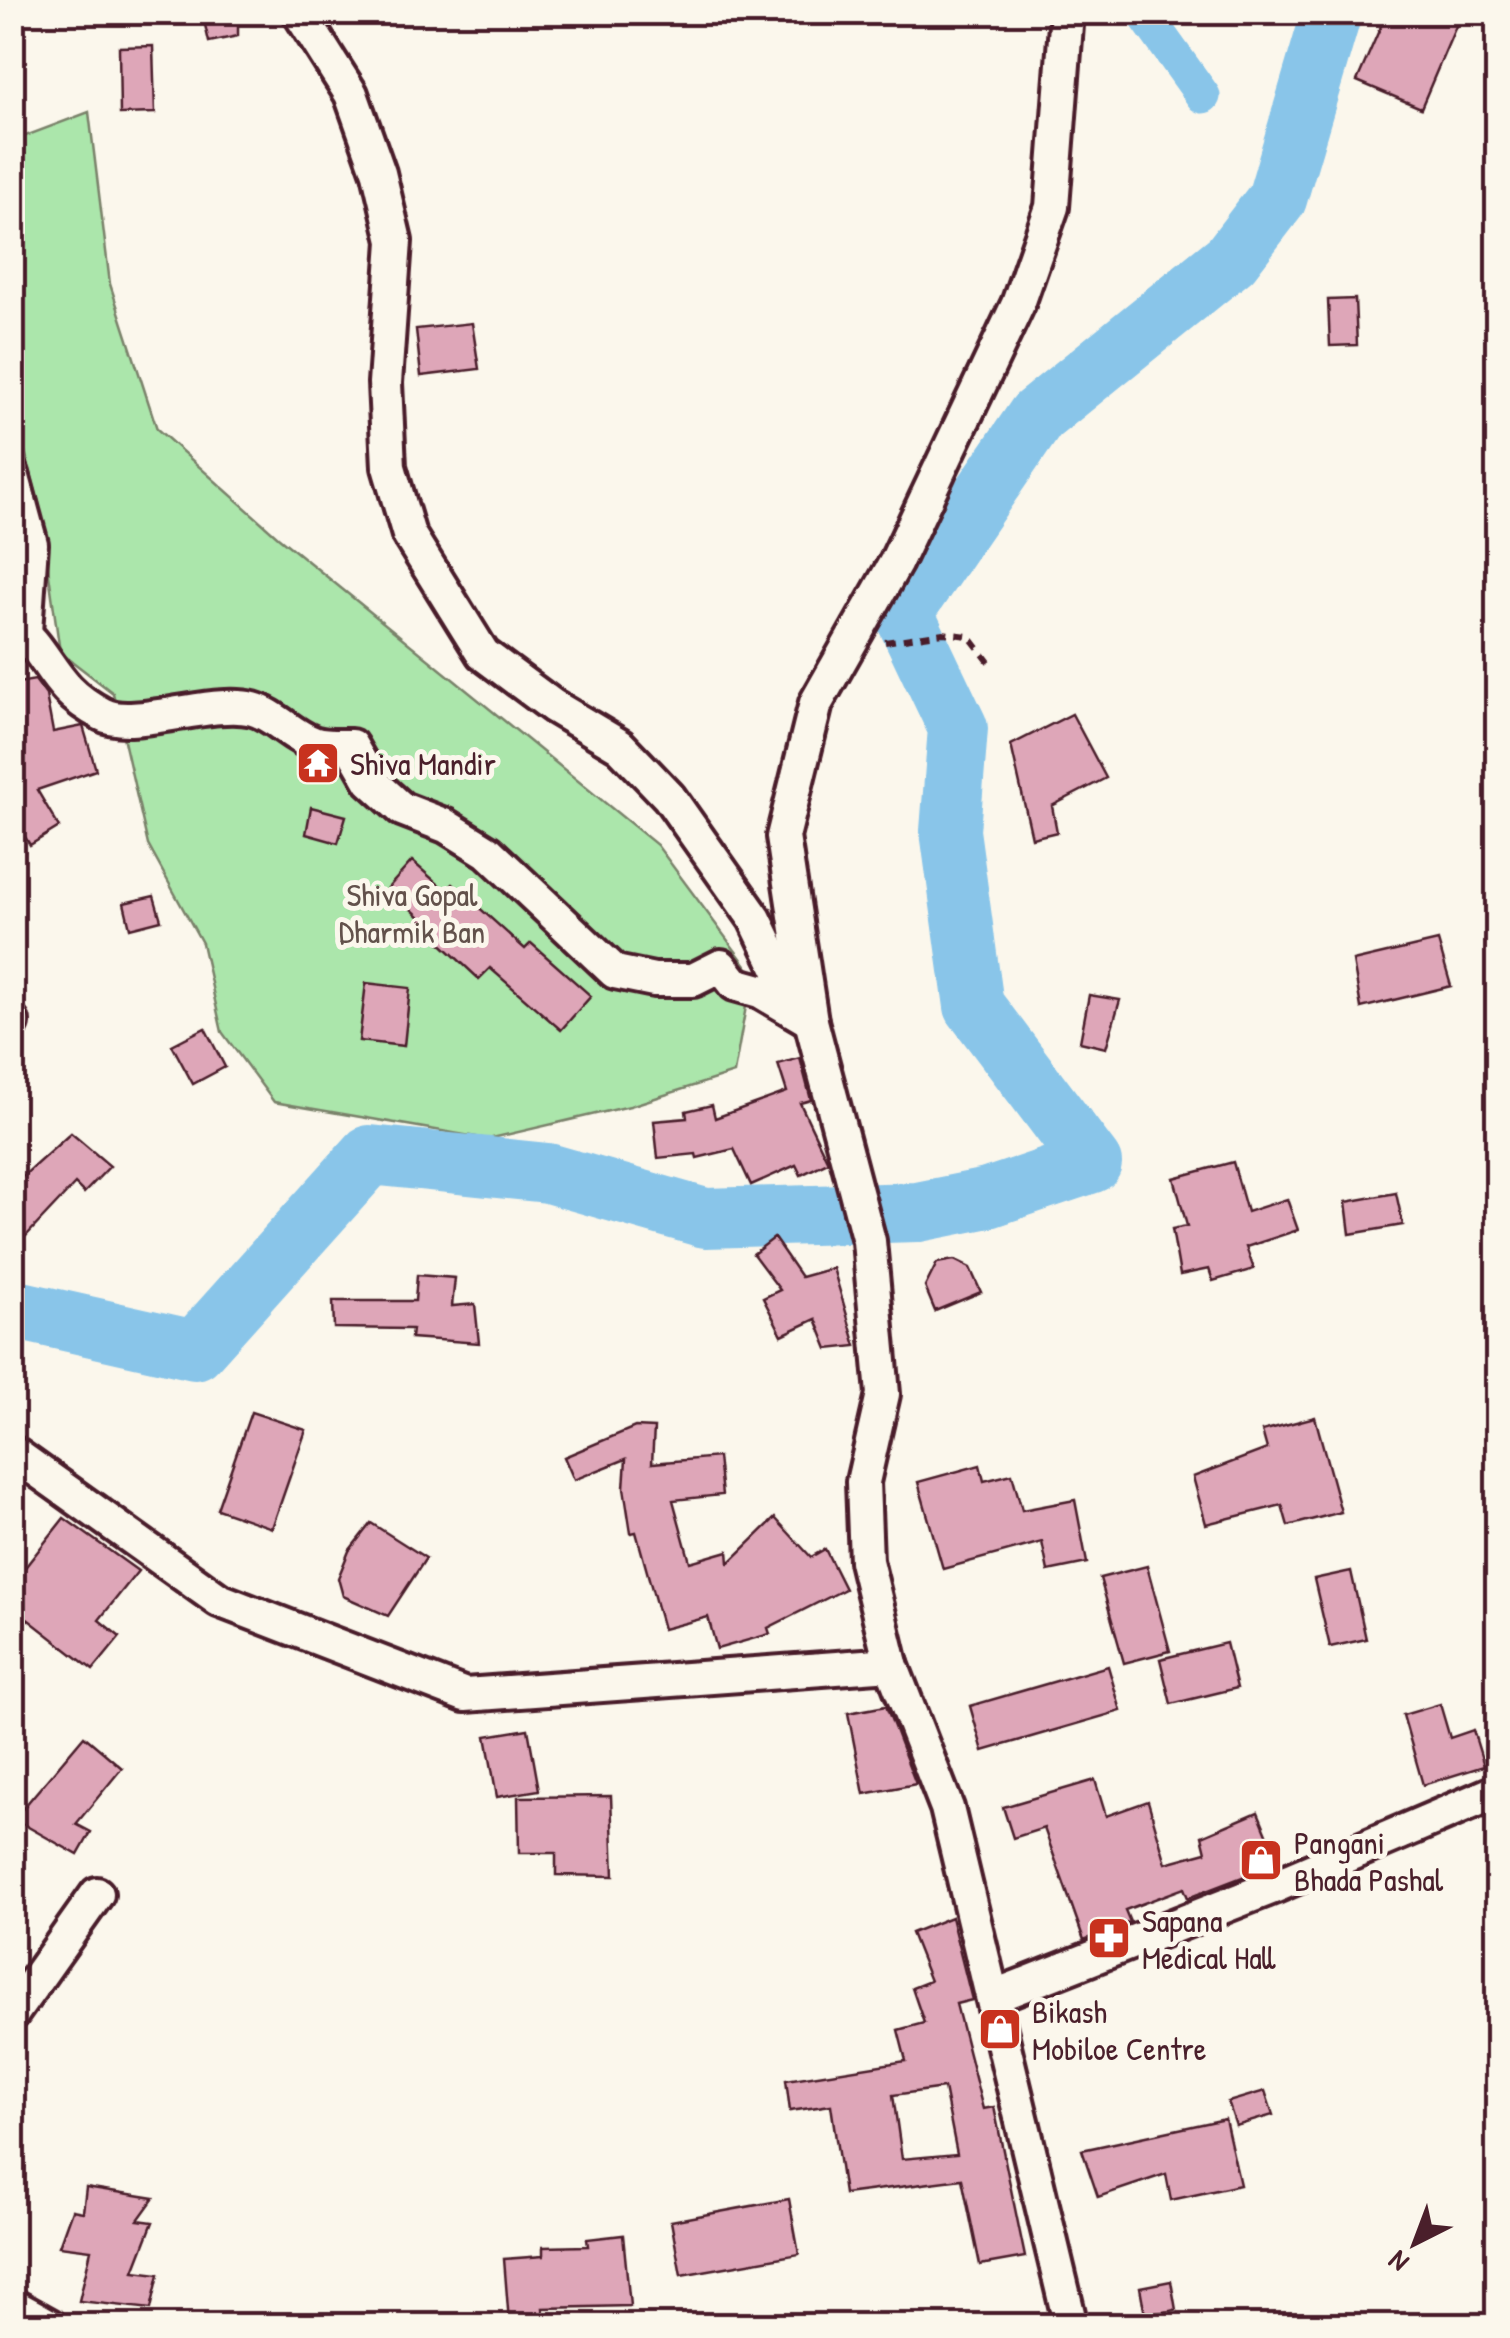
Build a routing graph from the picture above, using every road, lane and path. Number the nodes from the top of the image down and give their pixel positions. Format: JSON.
{"nodes":[{"id":1,"x":298,"y":12,"type":"edge"},
{"id":2,"x":1066,"y":12,"type":"edge"},
{"id":3,"x":12,"y":474,"type":"edge"},
{"id":4,"x":16,"y":633,"type":"edge"},
{"id":5,"x":850,"y":647,"type":"junction"},
{"id":6,"x":988,"y":662,"type":"dead end"},
{"id":7,"x":811,"y":1021,"type":"junction"},
{"id":8,"x":12,"y":1452,"type":"edge"},
{"id":9,"x":891,"y":1664,"type":"junction"},
{"id":10,"x":1498,"y":1791,"type":"edge"},
{"id":11,"x":97,"y":1894,"type":"dead end"},
{"id":12,"x":995,"y":1996,"type":"junction"},
{"id":13,"x":12,"y":2014,"type":"edge"},
{"id":14,"x":12,"y":2305,"type":"edge"},
{"id":15,"x":50,"y":2326,"type":"edge"},
{"id":16,"x":1072,"y":2326,"type":"edge"}],
"edges":[{"from":1,"to":7,"type":"street"},
{"from":2,"to":5,"type":"street"},
{"from":3,"to":4,"type":"street"},
{"from":4,"to":7,"type":"street"},
{"from":5,"to":6,"type":"path"},
{"from":5,"to":7,"type":"street"},
{"from":7,"to":9,"type":"street"},
{"from":8,"to":9,"type":"street"},
{"from":9,"to":12,"type":"street"},
{"from":10,"to":12,"type":"street"},
{"from":11,"to":13,"type":"street"},
{"from":12,"to":16,"type":"street"},
{"from":14,"to":15,"type":"street"}]}
